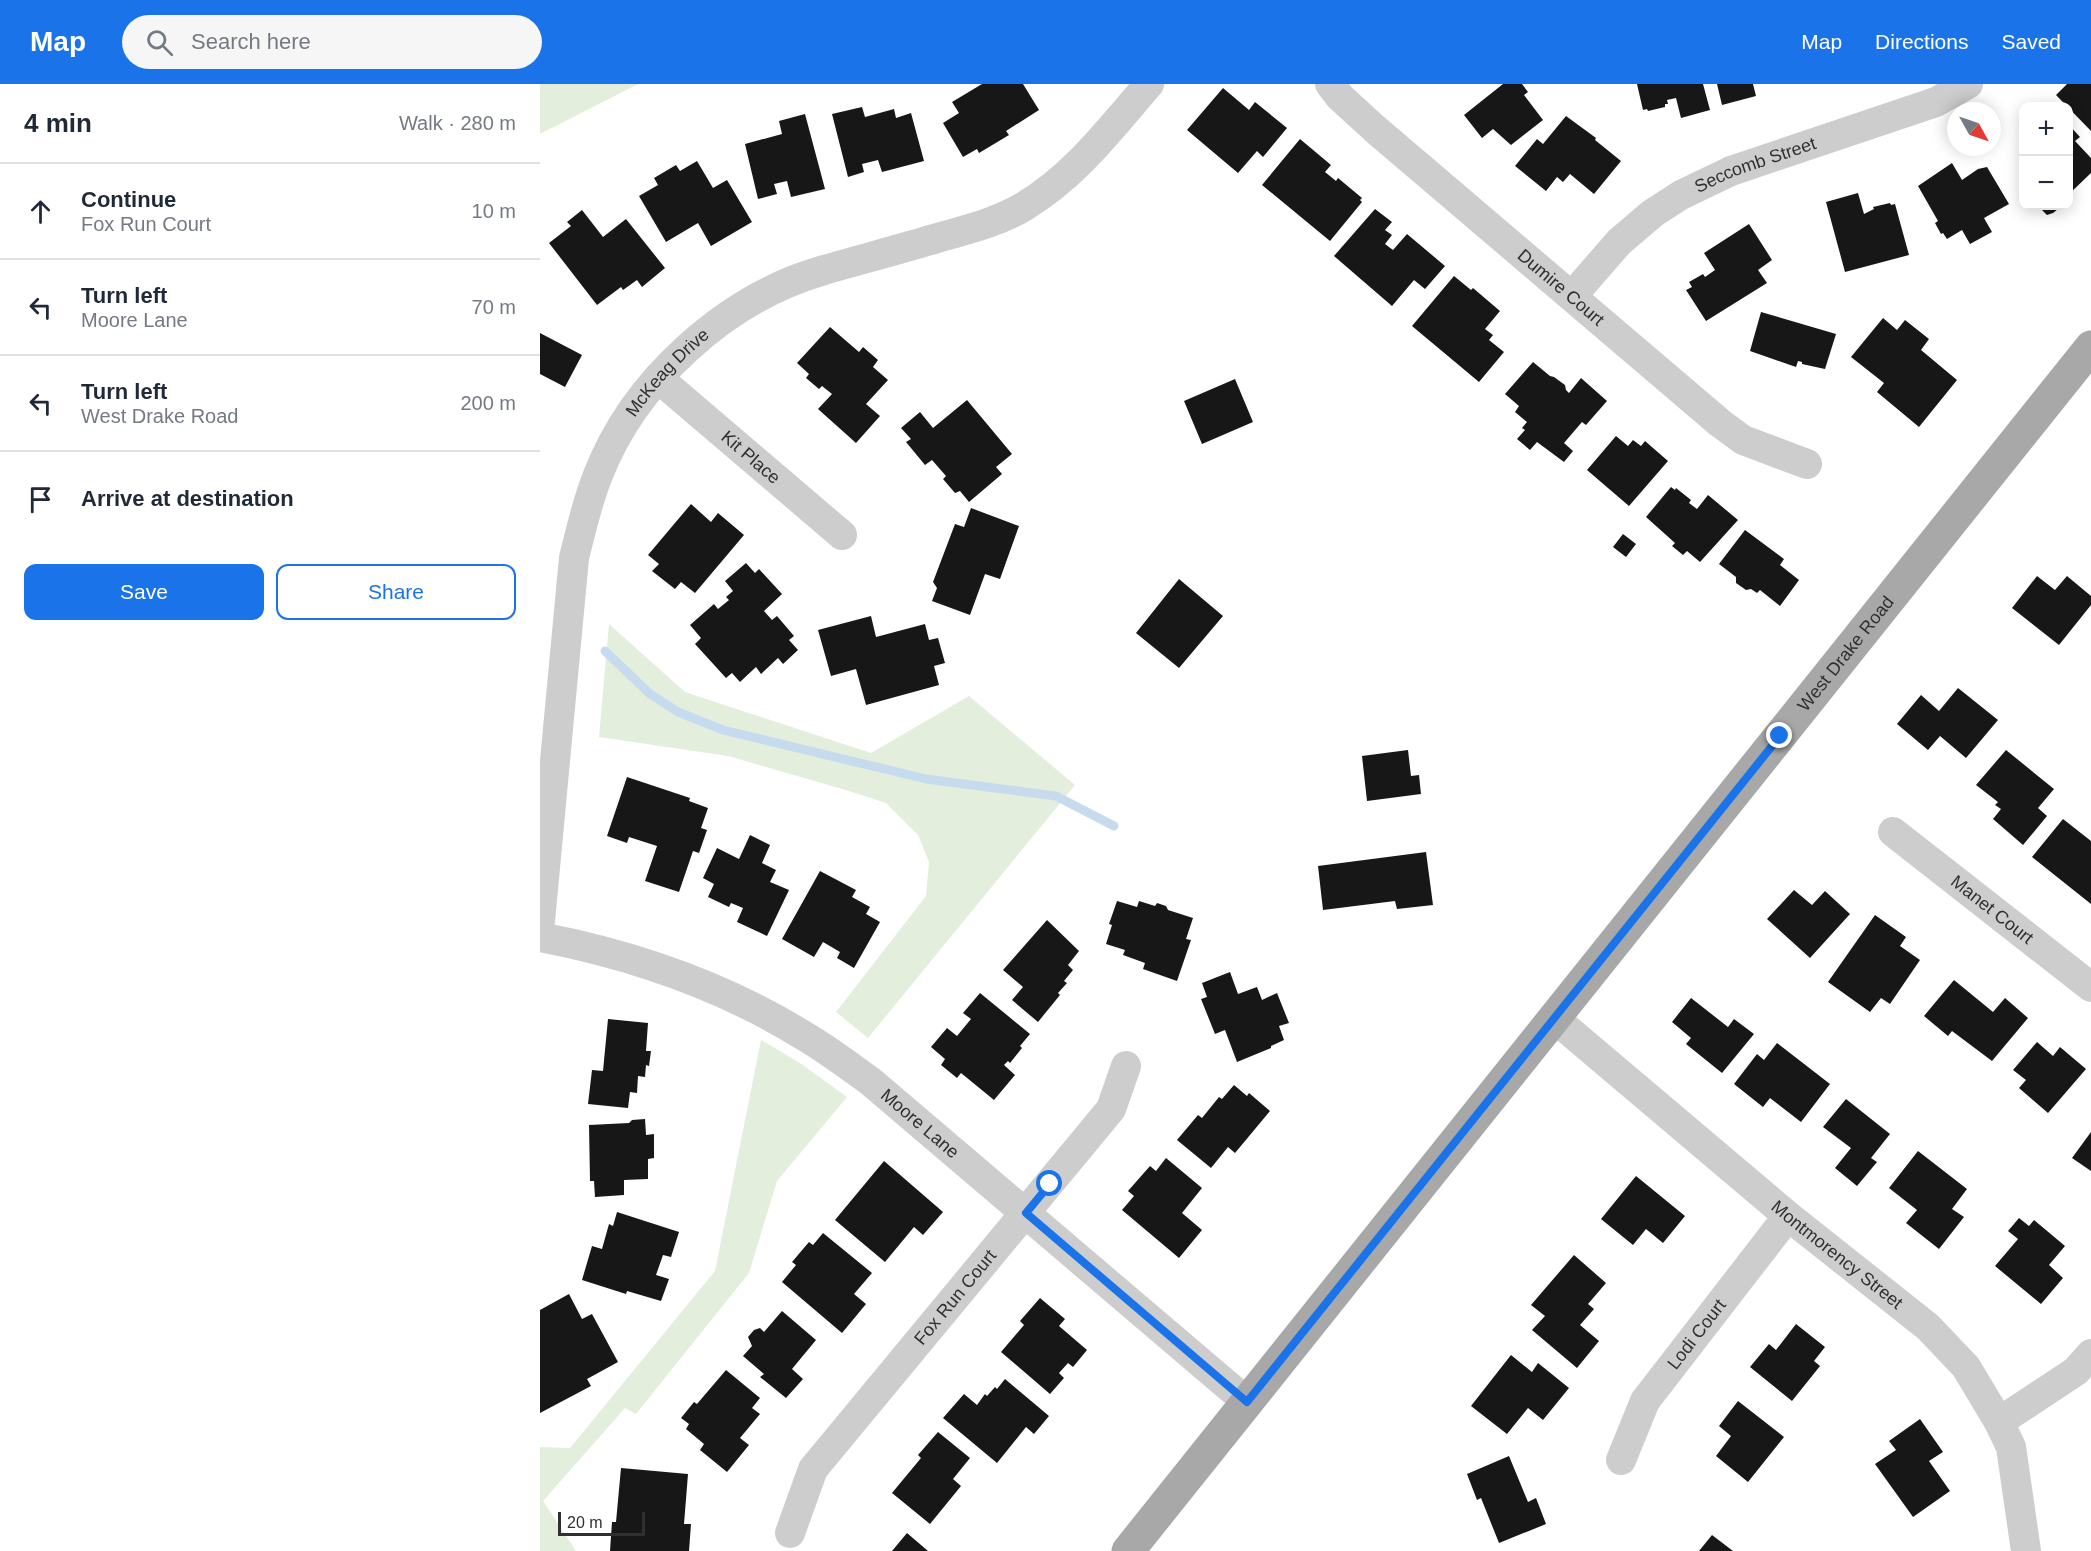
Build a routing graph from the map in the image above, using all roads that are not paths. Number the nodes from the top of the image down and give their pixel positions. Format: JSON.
{"nodes":[{"id":1,"x":1149,"y":84,"type":"edge"},
{"id":2,"x":1330,"y":84,"type":"edge"},
{"id":3,"x":1968,"y":84,"type":"edge"},
{"id":4,"x":1572,"y":296,"type":"junction"},
{"id":5,"x":2091,"y":347,"type":"edge"},
{"id":6,"x":657,"y":378,"type":"junction"},
{"id":7,"x":1807,"y":464,"type":"dead end"},
{"id":8,"x":842,"y":535,"type":"dead end"},
{"id":9,"x":1893,"y":832,"type":"dead end"},
{"id":10,"x":540,"y":921,"type":"edge"},
{"id":11,"x":540,"y":937,"type":"edge"},
{"id":12,"x":2091,"y":987,"type":"edge"},
{"id":13,"x":1554,"y":1018,"type":"junction"},
{"id":14,"x":1126,"y":1066,"type":"dead end"},
{"id":15,"x":1026,"y":1213,"type":"junction"},
{"id":16,"x":1788,"y":1216,"type":"junction"},
{"id":17,"x":2091,"y":1354,"type":"edge"},
{"id":18,"x":1247,"y":1402,"type":"junction"},
{"id":19,"x":1999,"y":1422,"type":"junction"},
{"id":20,"x":1621,"y":1460,"type":"dead end"},
{"id":21,"x":790,"y":1533,"type":"dead end"},
{"id":22,"x":1128,"y":1551,"type":"edge"},
{"id":23,"x":2026,"y":1551,"type":"edge"}],
"edges":[{"from":1,"to":6,"type":"street","name":"McKeag Drive"},
{"from":2,"to":4,"type":"street","name":"Dumire Court"},
{"from":3,"to":4,"type":"street","name":"Seccomb Street"},
{"from":4,"to":7,"type":"street","name":"Dumire Court"},
{"from":5,"to":13,"type":"main road","name":"West Drake Road"},
{"from":6,"to":8,"type":"street","name":"Kit Place"},
{"from":6,"to":10,"type":"street","name":"McKeag Drive"},
{"from":9,"to":12,"type":"street","name":"Manet Court"},
{"from":11,"to":15,"type":"street","name":"Moore Lane"},
{"from":13,"to":16,"type":"street","name":"Montmorency Street"},
{"from":13,"to":18,"type":"main road","name":"West Drake Road"},
{"from":14,"to":15,"type":"street","name":"Fox Run Court"},
{"from":15,"to":18,"type":"street","name":"Moore Lane"},
{"from":15,"to":21,"type":"street","name":"Fox Run Court"},
{"from":16,"to":19,"type":"street","name":"Montmorency Street"},
{"from":16,"to":20,"type":"street","name":"Lodi Court"},
{"from":17,"to":19,"type":"street"},
{"from":18,"to":22,"type":"main road","name":"West Drake Road"},
{"from":19,"to":23,"type":"street","name":"Montmorency Street"}]}
